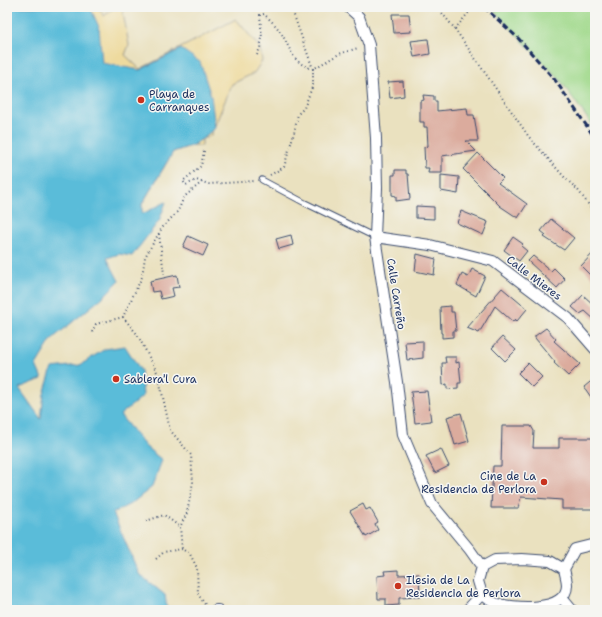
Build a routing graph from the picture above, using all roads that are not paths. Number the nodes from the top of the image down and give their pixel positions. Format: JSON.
{"nodes":[{"id":1,"x":348,"y":7,"type":"edge"},
{"id":2,"x":262,"y":180,"type":"road end"},
{"id":3,"x":375,"y":237,"type":"junction"},
{"id":4,"x":595,"y":349,"type":"edge"},
{"id":5,"x":595,"y":544,"type":"edge"},
{"id":6,"x":482,"y":567,"type":"junction"},
{"id":7,"x":564,"y":569,"type":"junction"},
{"id":8,"x":482,"y":594,"type":"junction"},
{"id":9,"x":562,"y":598,"type":"junction"},
{"id":10,"x":467,"y":610,"type":"edge"},
{"id":11,"x":572,"y":610,"type":"edge"}],
"edges":[{"from":1,"to":3,"type":"street","name":"Calle Carreño"},
{"from":2,"to":3,"type":"lane"},
{"from":3,"to":4,"type":"street","name":"Calle Mieres"},
{"from":3,"to":6,"type":"street","name":"Calle Carreño"},
{"from":5,"to":7,"type":"street"},
{"from":6,"to":7,"type":"street"},
{"from":6,"to":8,"type":"street"},
{"from":7,"to":9,"type":"street"},
{"from":8,"to":9,"type":"street"},
{"from":8,"to":10,"type":"street"},
{"from":9,"to":11,"type":"street"}]}
